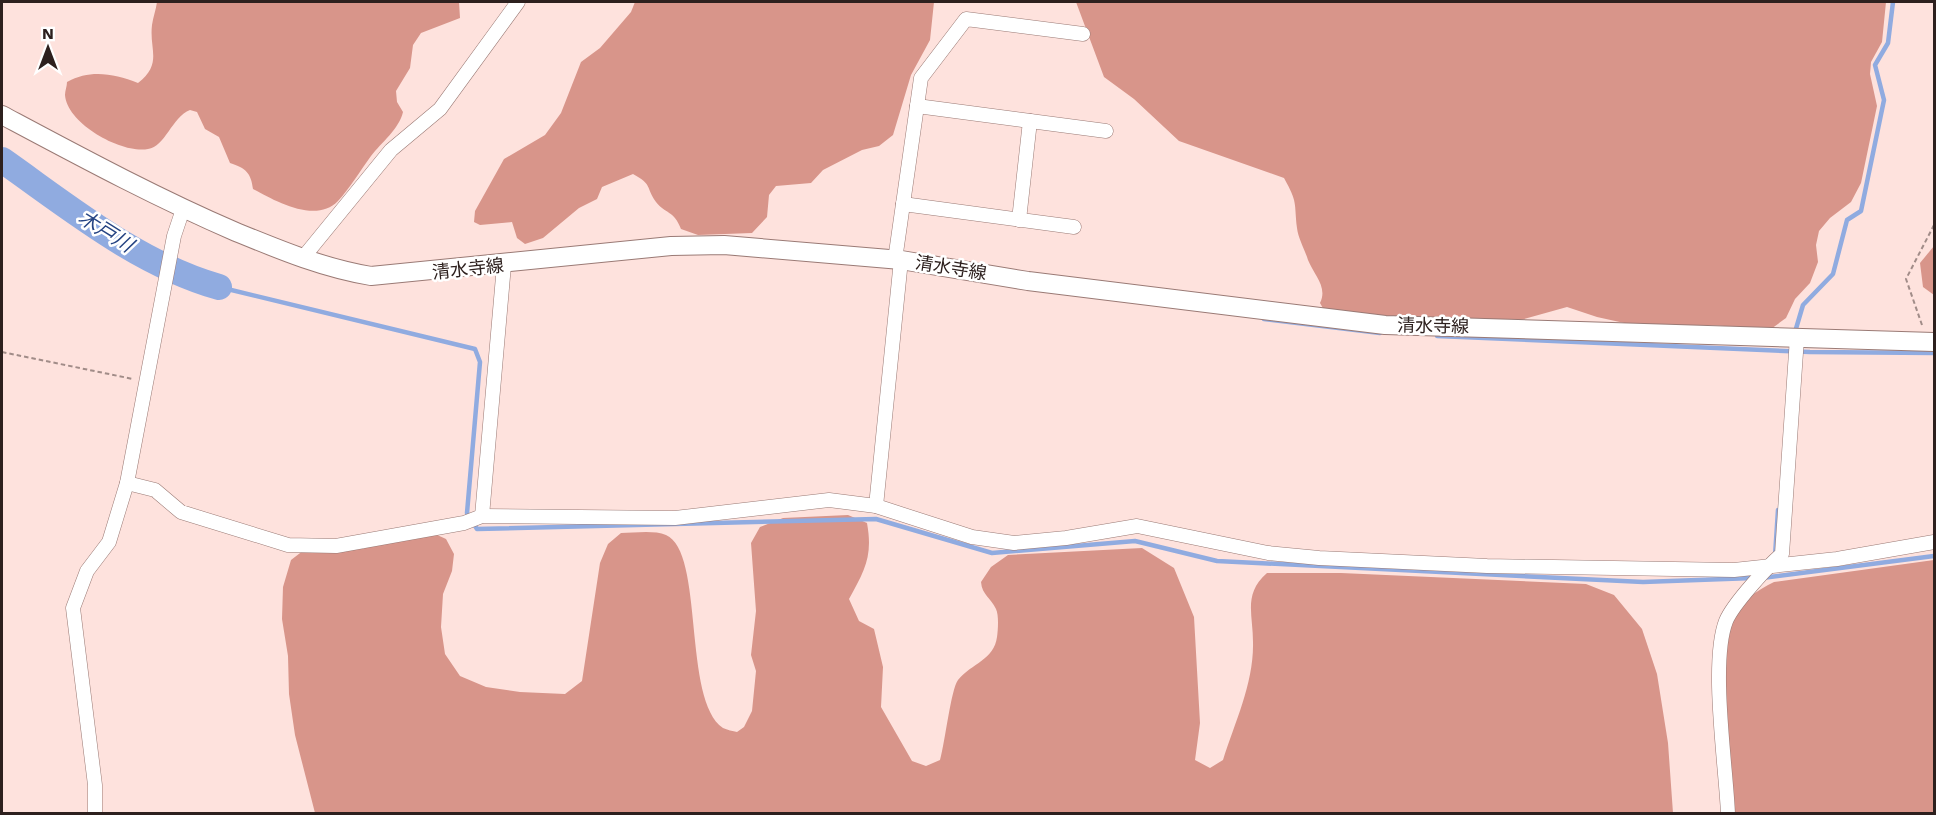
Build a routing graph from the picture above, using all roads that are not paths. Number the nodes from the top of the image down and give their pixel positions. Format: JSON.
{"nodes":[{"id":1,"x":518,"y":2,"type":"edge"},
{"id":2,"x":1083,"y":34,"type":"dead end"},
{"id":3,"x":917,"y":106,"type":"junction"},
{"id":4,"x":2,"y":115,"type":"edge"},
{"id":5,"x":1030,"y":121,"type":"junction"},
{"id":6,"x":1106,"y":131,"type":"dead end"},
{"id":7,"x":903,"y":204,"type":"junction"},
{"id":8,"x":183,"y":209,"type":"junction"},
{"id":9,"x":1019,"y":220,"type":"junction"},
{"id":10,"x":1074,"y":227,"type":"dead end"},
{"id":11,"x":302,"y":259,"type":"junction"},
{"id":12,"x":898,"y":260,"type":"junction"},
{"id":13,"x":504,"y":265,"type":"junction"},
{"id":14,"x":1797,"y":338,"type":"junction"},
{"id":15,"x":1931,"y":342,"type":"edge"},
{"id":16,"x":127,"y":483,"type":"junction"},
{"id":17,"x":876,"y":506,"type":"junction"},
{"id":18,"x":482,"y":516,"type":"junction"},
{"id":19,"x":1935,"y":542,"type":"edge"},
{"id":20,"x":1768,"y":566,"type":"junction"},
{"id":21,"x":95,"y":813,"type":"edge"},
{"id":22,"x":1728,"y":813,"type":"edge"}],
"edges":[{"from":1,"to":11,"type":"street"},
{"from":2,"to":3,"type":"street"},
{"from":3,"to":5,"type":"street"},
{"from":3,"to":7,"type":"street"},
{"from":4,"to":8,"type":"main road","name":"清水寺線"},
{"from":5,"to":6,"type":"street"},
{"from":5,"to":9,"type":"street"},
{"from":7,"to":9,"type":"street"},
{"from":7,"to":12,"type":"street"},
{"from":8,"to":11,"type":"main road","name":"清水寺線"},
{"from":8,"to":16,"type":"street"},
{"from":9,"to":10,"type":"street"},
{"from":11,"to":13,"type":"main road","name":"清水寺線"},
{"from":12,"to":13,"type":"main road","name":"清水寺線"},
{"from":12,"to":14,"type":"main road","name":"清水寺線"},
{"from":12,"to":17,"type":"street"},
{"from":13,"to":18,"type":"street"},
{"from":14,"to":15,"type":"main road","name":"清水寺線"},
{"from":14,"to":20,"type":"street"},
{"from":16,"to":18,"type":"street"},
{"from":16,"to":21,"type":"street"},
{"from":17,"to":18,"type":"street"},
{"from":17,"to":20,"type":"street"},
{"from":19,"to":20,"type":"street"},
{"from":20,"to":22,"type":"street"}]}
